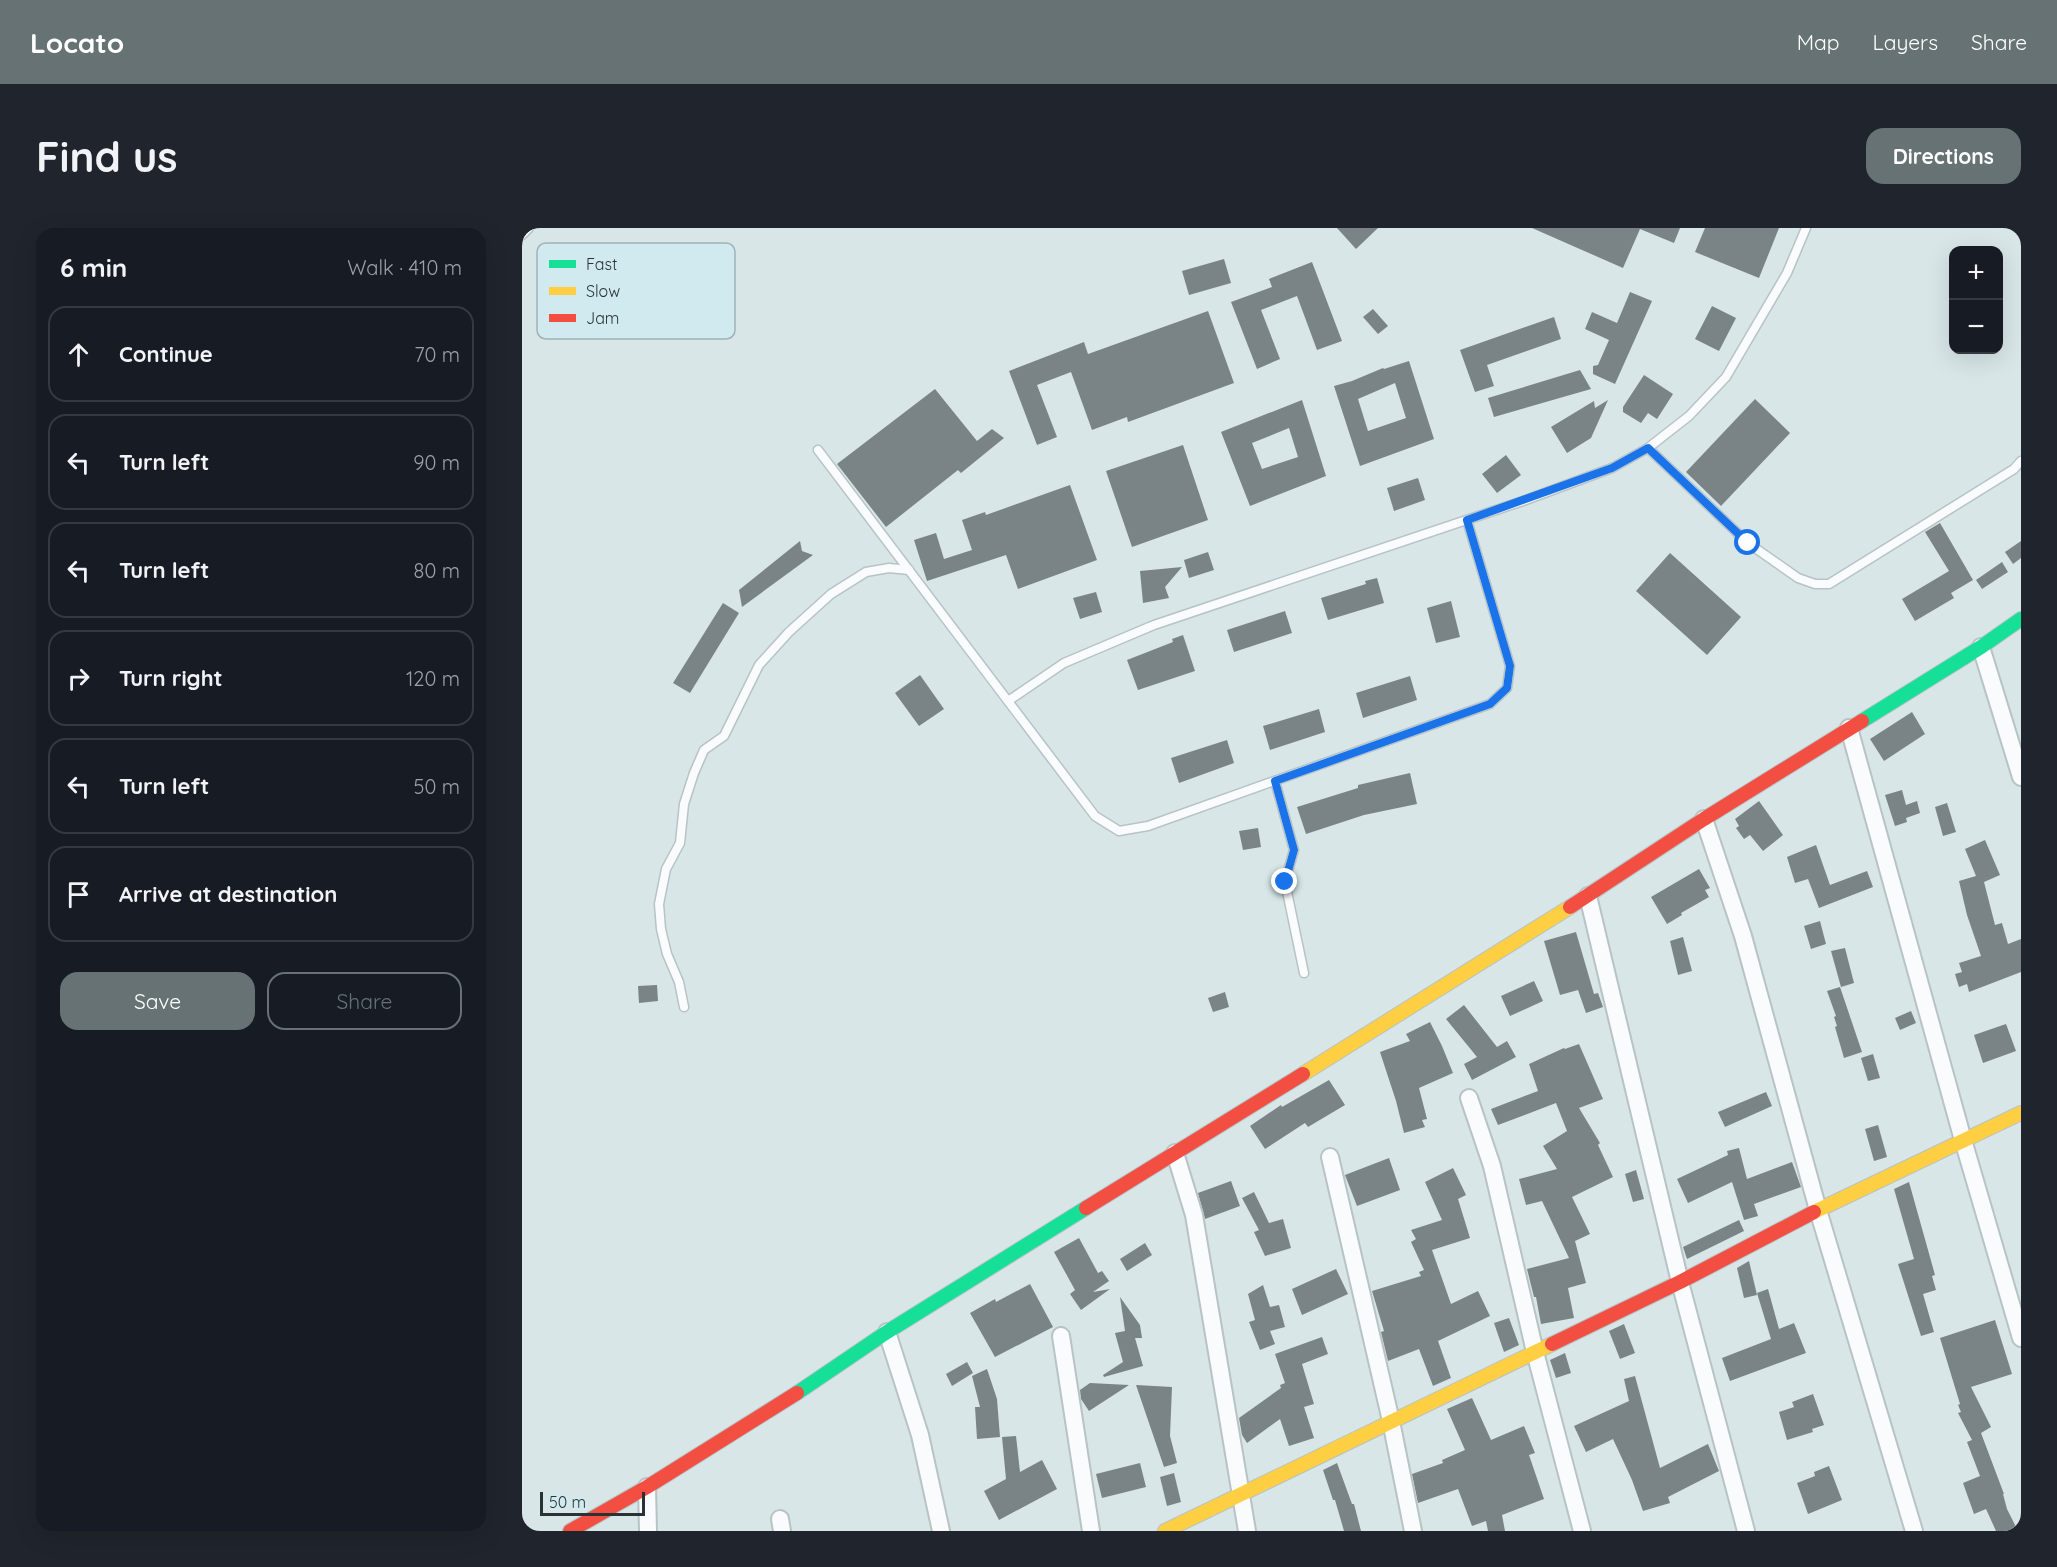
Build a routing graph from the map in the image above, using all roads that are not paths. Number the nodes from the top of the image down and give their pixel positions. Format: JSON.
{"nodes":[{"id":1,"x":529,"y":228,"type":"edge"},
{"id":2,"x":1806,"y":228,"type":"edge"},
{"id":3,"x":522,"y":235,"type":"edge"},
{"id":4,"x":1648,"y":448,"type":"junction"},
{"id":5,"x":818,"y":450,"type":"dead end"},
{"id":6,"x":2021,"y":461,"type":"edge"},
{"id":7,"x":1467,"y":520,"type":"junction"},
{"id":8,"x":909,"y":570,"type":"junction"},
{"id":9,"x":2021,"y":619,"type":"edge"},
{"id":10,"x":1982,"y":647,"type":"junction"},
{"id":11,"x":1008,"y":701,"type":"junction"},
{"id":12,"x":1849,"y":728,"type":"junction"},
{"id":13,"x":2021,"y":777,"type":"edge"},
{"id":14,"x":1275,"y":781,"type":"junction"},
{"id":15,"x":1704,"y":819,"type":"junction"},
{"id":16,"x":1588,"y":896,"type":"junction"},
{"id":17,"x":1304,"y":973,"type":"dead end"},
{"id":18,"x":684,"y":1007,"type":"dead end"},
{"id":19,"x":1469,"y":1098,"type":"dead end"},
{"id":20,"x":2021,"y":1113,"type":"edge"},
{"id":21,"x":1964,"y":1140,"type":"junction"},
{"id":22,"x":1175,"y":1153,"type":"junction"},
{"id":23,"x":1330,"y":1157,"type":"dead end"},
{"id":24,"x":1818,"y":1210,"type":"junction"},
{"id":25,"x":1680,"y":1282,"type":"junction"},
{"id":26,"x":887,"y":1332,"type":"junction"},
{"id":27,"x":1061,"y":1336,"type":"dead end"},
{"id":28,"x":2021,"y":1338,"type":"edge"},
{"id":29,"x":1535,"y":1352,"type":"junction"},
{"id":30,"x":1391,"y":1421,"type":"junction"},
{"id":31,"x":647,"y":1487,"type":"junction"},
{"id":32,"x":1240,"y":1495,"type":"junction"},
{"id":33,"x":570,"y":1531,"type":"edge"},
{"id":34,"x":648,"y":1531,"type":"edge"},
{"id":35,"x":941,"y":1531,"type":"edge"},
{"id":36,"x":1091,"y":1531,"type":"edge"},
{"id":37,"x":1165,"y":1531,"type":"edge"},
{"id":38,"x":1247,"y":1531,"type":"edge"},
{"id":39,"x":1413,"y":1531,"type":"edge"},
{"id":40,"x":1582,"y":1531,"type":"edge"},
{"id":41,"x":1746,"y":1531,"type":"edge"},
{"id":42,"x":1914,"y":1531,"type":"edge"}],
"edges":[{"from":1,"to":3,"type":"lane"},
{"from":2,"to":4,"type":"lane"},
{"from":4,"to":6,"type":"lane"},
{"from":4,"to":7,"type":"lane"},
{"from":5,"to":8,"type":"lane"},
{"from":7,"to":11,"type":"lane"},
{"from":7,"to":14,"type":"lane"},
{"from":8,"to":11,"type":"lane"},
{"from":8,"to":18,"type":"lane"},
{"from":9,"to":10,"type":"street"},
{"from":10,"to":12,"type":"street"},
{"from":10,"to":13,"type":"street"},
{"from":11,"to":14,"type":"lane"},
{"from":12,"to":15,"type":"street"},
{"from":12,"to":21,"type":"street"},
{"from":14,"to":17,"type":"lane"},
{"from":15,"to":16,"type":"street"},
{"from":15,"to":24,"type":"street"},
{"from":16,"to":22,"type":"street"},
{"from":16,"to":25,"type":"street"},
{"from":19,"to":29,"type":"street"},
{"from":20,"to":21,"type":"street"},
{"from":21,"to":24,"type":"street"},
{"from":21,"to":28,"type":"street"},
{"from":22,"to":26,"type":"street"},
{"from":22,"to":32,"type":"street"},
{"from":23,"to":30,"type":"street"},
{"from":24,"to":25,"type":"street"},
{"from":24,"to":42,"type":"street"},
{"from":25,"to":29,"type":"street"},
{"from":25,"to":41,"type":"street"},
{"from":26,"to":31,"type":"street"},
{"from":26,"to":35,"type":"street"},
{"from":27,"to":36,"type":"street"},
{"from":29,"to":30,"type":"street"},
{"from":29,"to":40,"type":"street"},
{"from":30,"to":32,"type":"street"},
{"from":30,"to":39,"type":"street"},
{"from":31,"to":33,"type":"street"},
{"from":31,"to":34,"type":"street"},
{"from":32,"to":37,"type":"street"},
{"from":32,"to":38,"type":"street"}]}
